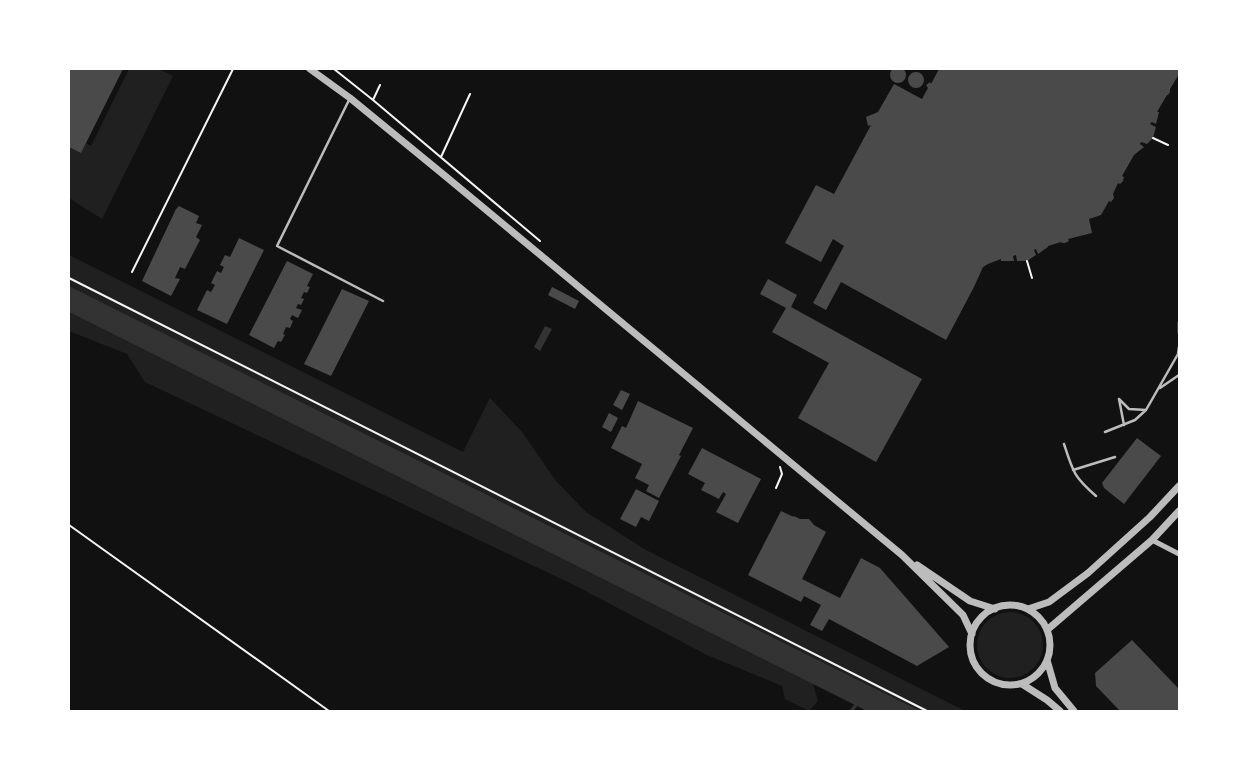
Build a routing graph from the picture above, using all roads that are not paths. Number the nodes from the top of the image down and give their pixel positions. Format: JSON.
{"nodes":[{"id":1,"x":310,"y":69,"type":"edge"},
{"id":2,"x":350,"y":98,"type":"junction"},
{"id":3,"x":383,"y":301,"type":"dead end"},
{"id":4,"x":1179,"y":322,"type":"edge"},
{"id":5,"x":1179,"y":333,"type":"edge"},
{"id":6,"x":1179,"y":347,"type":"edge"},
{"id":7,"x":1179,"y":354,"type":"edge"},
{"id":8,"x":1179,"y":374,"type":"edge"},
{"id":9,"x":1159,"y":388,"type":"junction"},
{"id":10,"x":1146,"y":410,"type":"junction"},
{"id":11,"x":1124,"y":426,"type":"junction"},
{"id":12,"x":1105,"y":432,"type":"dead end"},
{"id":13,"x":1064,"y":444,"type":"dead end"},
{"id":14,"x":1115,"y":458,"type":"dead end"},
{"id":15,"x":1072,"y":470,"type":"junction"},
{"id":16,"x":1179,"y":486,"type":"edge"},
{"id":17,"x":1096,"y":496,"type":"dead end"},
{"id":18,"x":1179,"y":511,"type":"edge"},
{"id":19,"x":1152,"y":540,"type":"junction"},
{"id":20,"x":1179,"y":554,"type":"edge"},
{"id":21,"x":902,"y":555,"type":"junction"},
{"id":22,"x":995,"y":608,"type":"junction"},
{"id":23,"x":1028,"y":609,"type":"junction"},
{"id":24,"x":1047,"y":630,"type":"junction"},
{"id":25,"x":972,"y":634,"type":"junction"},
{"id":26,"x":1047,"y":660,"type":"junction"},
{"id":27,"x":1022,"y":684,"type":"junction"},
{"id":28,"x":1060,"y":711,"type":"edge"},
{"id":29,"x":1074,"y":711,"type":"edge"}],
"edges":[{"from":1,"to":2,"type":"street"},
{"from":2,"to":3,"type":"lane"},
{"from":2,"to":21,"type":"street"},
{"from":4,"to":5,"type":"lane"},
{"from":6,"to":7,"type":"lane"},
{"from":7,"to":9,"type":"lane"},
{"from":8,"to":9,"type":"lane"},
{"from":9,"to":10,"type":"lane"},
{"from":10,"to":11,"type":"lane"},
{"from":10,"to":11,"type":"lane"},
{"from":11,"to":12,"type":"lane"},
{"from":13,"to":15,"type":"lane"},
{"from":14,"to":15,"type":"lane"},
{"from":15,"to":17,"type":"lane"},
{"from":16,"to":23,"type":"street"},
{"from":18,"to":19,"type":"street"},
{"from":19,"to":20,"type":"street"},
{"from":19,"to":24,"type":"street"},
{"from":21,"to":22,"type":"street"},
{"from":21,"to":25,"type":"street"},
{"from":22,"to":23,"type":"street"},
{"from":22,"to":25,"type":"street"},
{"from":23,"to":24,"type":"street"},
{"from":24,"to":26,"type":"street"},
{"from":25,"to":27,"type":"street"},
{"from":26,"to":27,"type":"street"},
{"from":26,"to":29,"type":"street"},
{"from":27,"to":28,"type":"street"}]}
